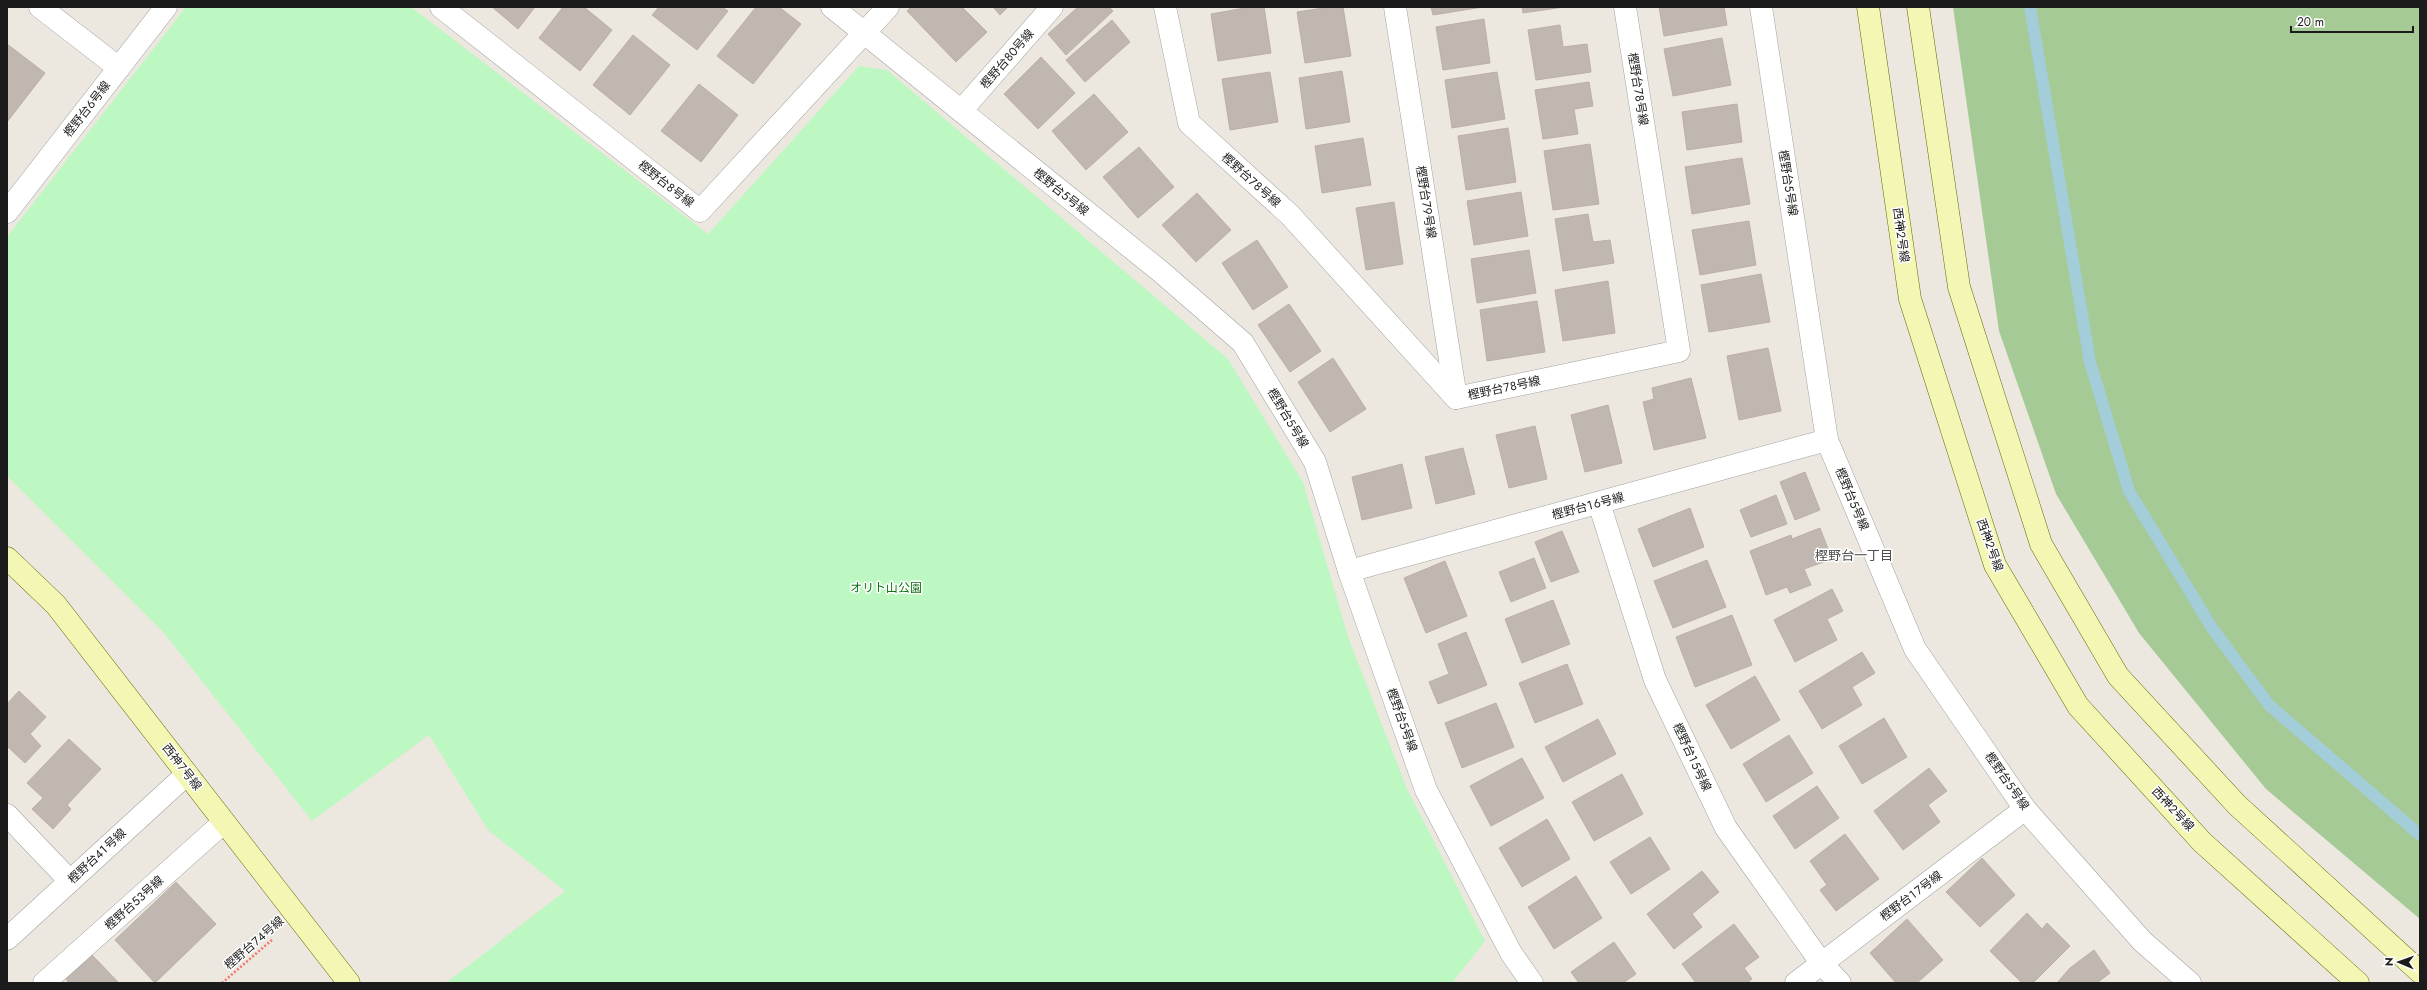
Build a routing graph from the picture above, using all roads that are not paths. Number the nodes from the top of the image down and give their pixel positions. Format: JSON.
{"nodes":[{"id":1,"x":40,"y":7,"type":"edge"},
{"id":2,"x":166,"y":7,"type":"edge"},
{"id":3,"x":441,"y":7,"type":"edge"},
{"id":4,"x":832,"y":7,"type":"edge"},
{"id":5,"x":888,"y":7,"type":"edge"},
{"id":6,"x":1052,"y":7,"type":"edge"},
{"id":7,"x":1165,"y":7,"type":"edge"},
{"id":8,"x":1395,"y":7,"type":"edge"},
{"id":9,"x":1625,"y":7,"type":"edge"},
{"id":10,"x":1761,"y":7,"type":"edge"},
{"id":11,"x":1868,"y":7,"type":"edge"},
{"id":12,"x":1918,"y":7,"type":"edge"},
{"id":13,"x":864,"y":32,"type":"junction"},
{"id":14,"x":119,"y":68,"type":"junction"},
{"id":15,"x":961,"y":111,"type":"junction"},
{"id":16,"x":7,"y":212,"type":"edge"},
{"id":17,"x":1456,"y":398,"type":"junction"},
{"id":18,"x":1827,"y":440,"type":"junction"},
{"id":19,"x":1599,"y":502,"type":"junction"},
{"id":20,"x":7,"y":558,"type":"edge"},
{"id":21,"x":1349,"y":571,"type":"junction"},
{"id":22,"x":187,"y":774,"type":"junction"},
{"id":23,"x":2025,"y":809,"type":"junction"},
{"id":24,"x":7,"y":815,"type":"edge"},
{"id":25,"x":224,"y":822,"type":"junction"},
{"id":26,"x":70,"y":881,"type":"junction"},
{"id":27,"x":7,"y":939,"type":"edge"},
{"id":28,"x":1822,"y":964,"type":"junction"},
{"id":29,"x":2420,"y":972,"type":"edge"},
{"id":30,"x":44,"y":983,"type":"edge"},
{"id":31,"x":349,"y":983,"type":"edge"},
{"id":32,"x":1532,"y":983,"type":"edge"},
{"id":33,"x":1796,"y":983,"type":"edge"},
{"id":34,"x":1840,"y":983,"type":"edge"},
{"id":35,"x":2190,"y":983,"type":"edge"},
{"id":36,"x":2358,"y":983,"type":"edge"}],
"edges":[{"from":1,"to":14,"type":"street"},
{"from":2,"to":14,"type":"street","name":"樫野台６号線"},
{"from":3,"to":13,"type":"street","name":"樫野台８号線"},
{"from":4,"to":13,"type":"street","name":"樫野台５号線"},
{"from":5,"to":13,"type":"street"},
{"from":6,"to":15,"type":"street","name":"樫野台８０号線"},
{"from":7,"to":17,"type":"street","name":"樫野台７８号線"},
{"from":8,"to":17,"type":"street","name":"樫野台７９号線"},
{"from":9,"to":17,"type":"street","name":"樫野台７８号線"},
{"from":10,"to":18,"type":"street","name":"樫野台５号線"},
{"from":11,"to":36,"type":"street","name":"西神２号線"},
{"from":12,"to":29,"type":"street"},
{"from":13,"to":15,"type":"street","name":"樫野台５号線"},
{"from":14,"to":16,"type":"street","name":"樫野台６号線"},
{"from":15,"to":21,"type":"street","name":"樫野台５号線"},
{"from":18,"to":19,"type":"street","name":"樫野台１６号線"},
{"from":18,"to":23,"type":"street","name":"樫野台５号線"},
{"from":19,"to":21,"type":"street","name":"樫野台１６号線"},
{"from":19,"to":28,"type":"street","name":"樫野台１５号線"},
{"from":20,"to":22,"type":"street","name":"西神７号線"},
{"from":21,"to":32,"type":"street","name":"樫野台５号線"},
{"from":22,"to":25,"type":"street","name":"西神７号線"},
{"from":22,"to":26,"type":"street","name":"樫野台４１号線"},
{"from":23,"to":28,"type":"street","name":"樫野台１７号線"},
{"from":23,"to":35,"type":"street","name":"樫野台５号線"},
{"from":24,"to":26,"type":"street"},
{"from":25,"to":30,"type":"street","name":"樫野台５３号線"},
{"from":25,"to":31,"type":"street","name":"西神７号線"},
{"from":26,"to":27,"type":"street","name":"樫野台４１号線"},
{"from":28,"to":33,"type":"street","name":"樫野台１７号線"},
{"from":28,"to":34,"type":"street","name":"樫野台１５号線"}]}
